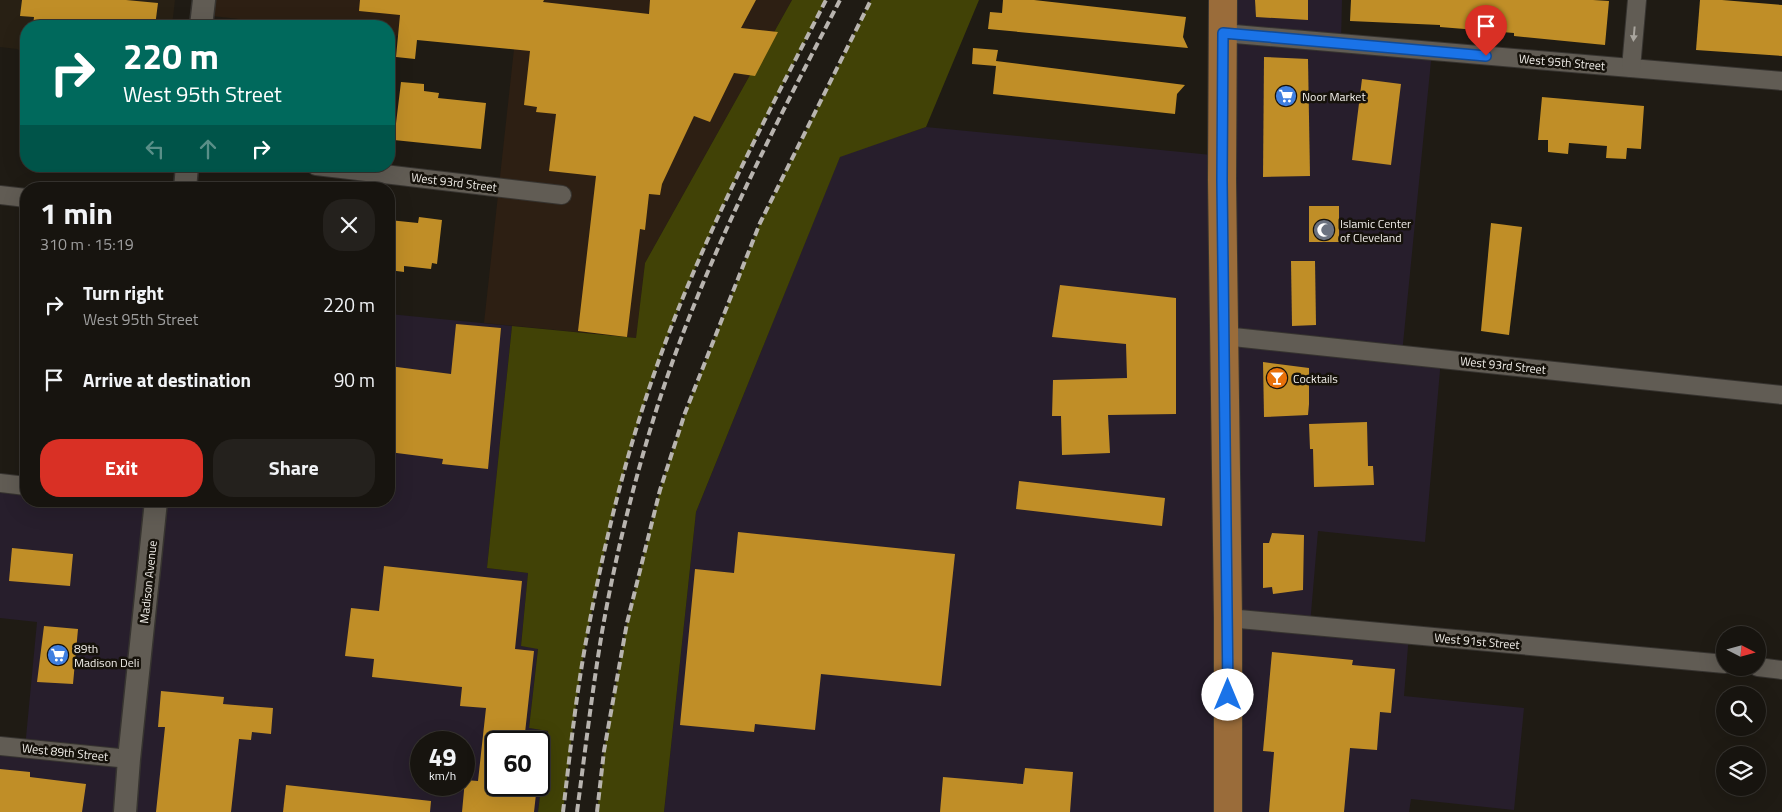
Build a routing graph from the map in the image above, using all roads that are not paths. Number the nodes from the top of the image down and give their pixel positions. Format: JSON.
{"nodes":[{"id":1,"x":204,"y":0,"type":"edge"},
{"id":2,"x":1223,"y":0,"type":"edge"},
{"id":3,"x":1637,"y":0,"type":"edge"},
{"id":4,"x":202,"y":20,"type":"edge"},
{"id":5,"x":1223,"y":33,"type":"junction"},
{"id":6,"x":1632,"y":68,"type":"junction"},
{"id":7,"x":1782,"y":81,"type":"edge"},
{"id":8,"x":367,"y":172,"type":"edge"},
{"id":9,"x":0,"y":195,"type":"edge"},
{"id":10,"x":562,"y":195,"type":"dead end"},
{"id":11,"x":20,"y":197,"type":"edge"},
{"id":12,"x":1224,"y":336,"type":"junction"},
{"id":13,"x":1782,"y":394,"type":"edge"},
{"id":14,"x":0,"y":483,"type":"edge"},
{"id":15,"x":20,"y":485,"type":"edge"},
{"id":16,"x":155,"y":507,"type":"edge"},
{"id":17,"x":1228,"y":618,"type":"junction"},
{"id":18,"x":1716,"y":663,"type":"edge"},
{"id":19,"x":1766,"y":668,"type":"edge"},
{"id":20,"x":1782,"y":670,"type":"edge"},
{"id":21,"x":0,"y":746,"type":"edge"},
{"id":22,"x":129,"y":759,"type":"junction"},
{"id":23,"x":126,"y":812,"type":"edge"},
{"id":24,"x":1228,"y":812,"type":"edge"}],
"edges":[{"from":1,"to":4,"type":"street"},
{"from":2,"to":5,"type":"main road"},
{"from":3,"to":6,"type":"street","one_way":true},
{"from":5,"to":6,"type":"street","name":"West 95th Street"},
{"from":5,"to":12,"type":"main road"},
{"from":6,"to":7,"type":"street","name":"West 95th Street"},
{"from":8,"to":10,"type":"street","name":"West 93rd Street"},
{"from":9,"to":11,"type":"street"},
{"from":12,"to":13,"type":"street","name":"West 93rd Street"},
{"from":12,"to":17,"type":"main road"},
{"from":14,"to":15,"type":"street"},
{"from":16,"to":22,"type":"street","name":"Madison Avenue"},
{"from":17,"to":18,"type":"street","name":"West 91st Street"},
{"from":17,"to":24,"type":"main road"},
{"from":19,"to":20,"type":"street"},
{"from":21,"to":22,"type":"street","name":"West 89th Street"},
{"from":22,"to":23,"type":"street","name":"Madison Avenue"}]}
